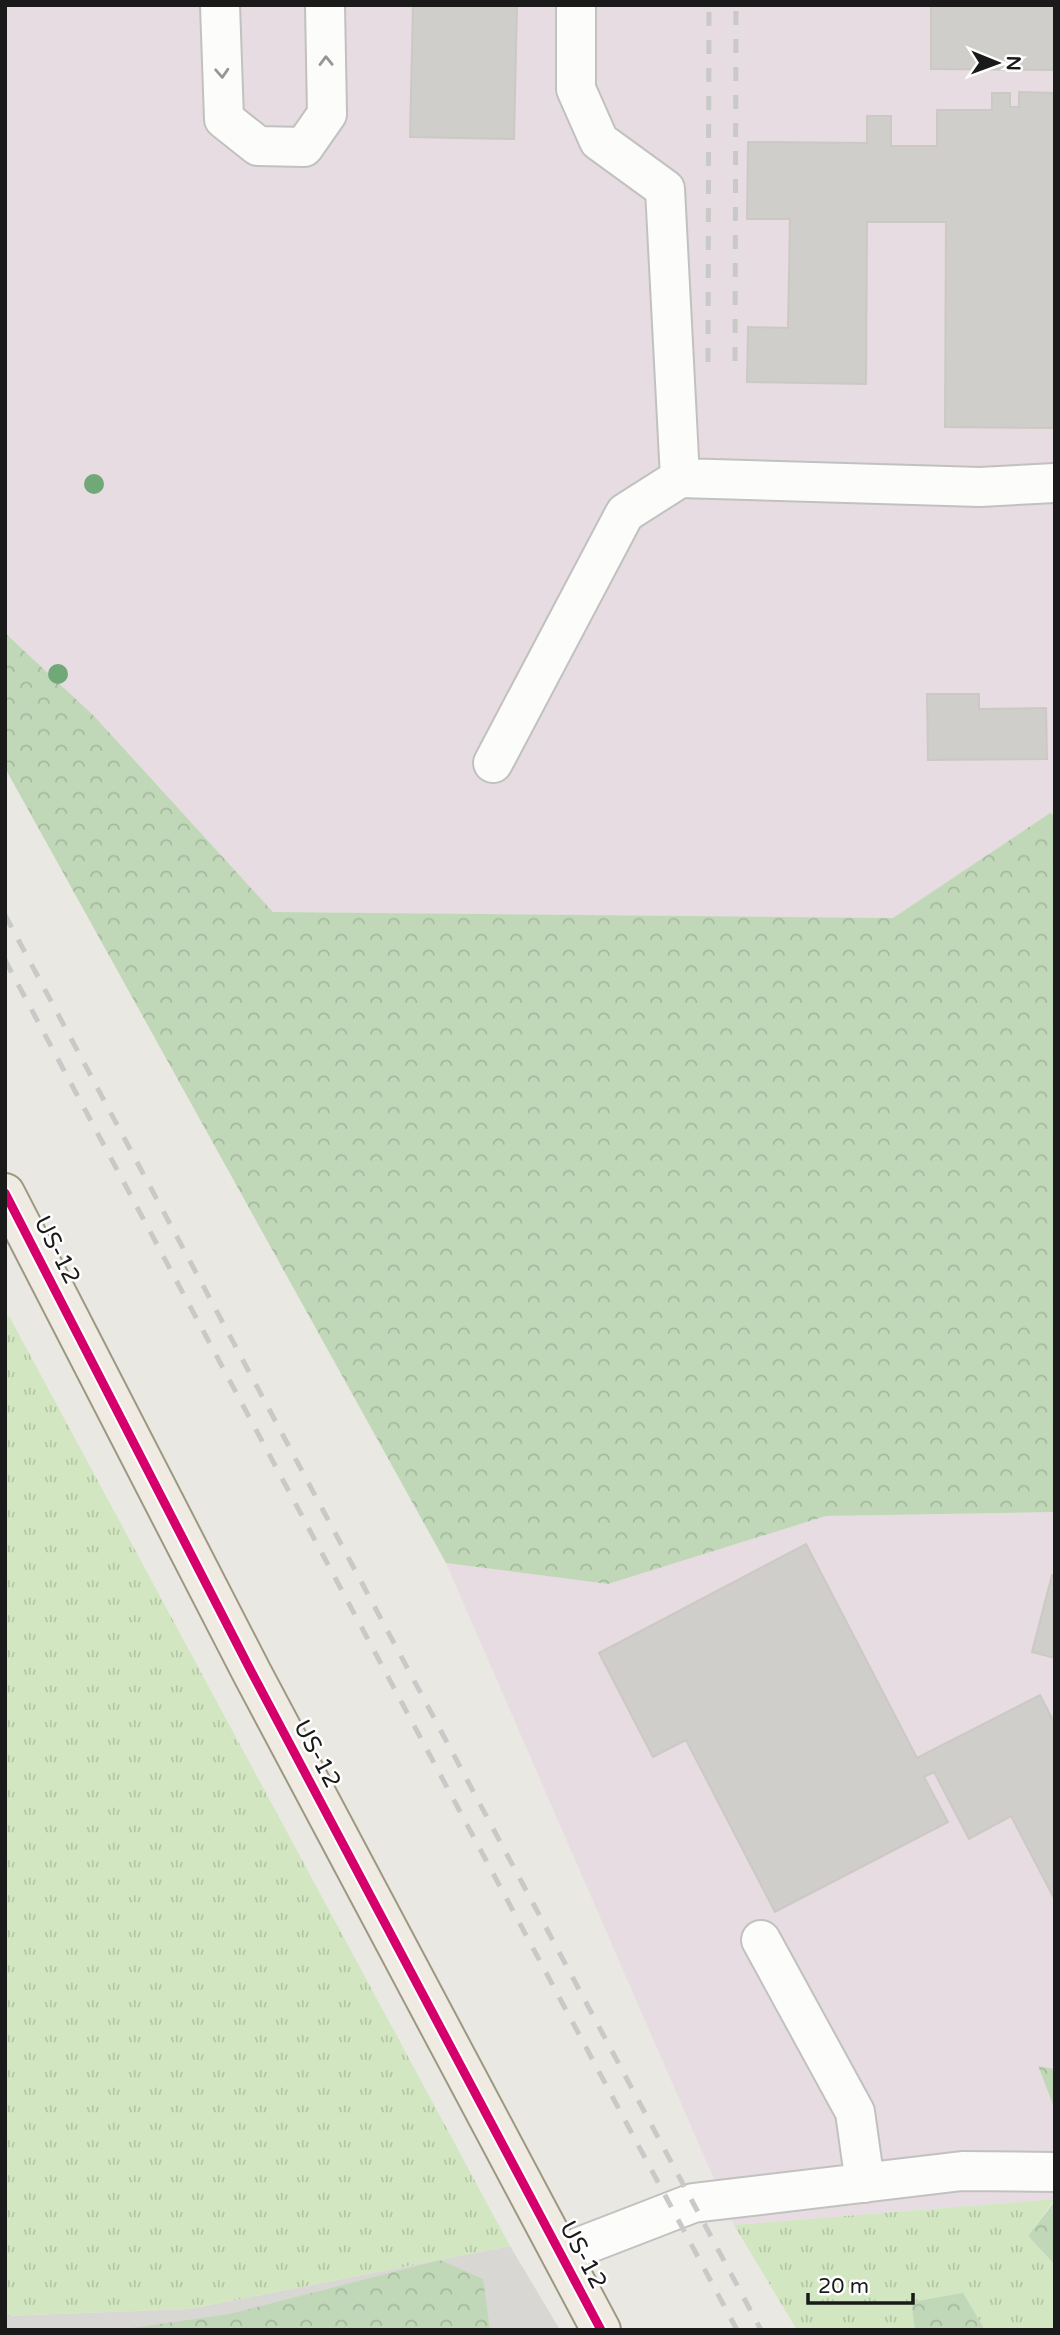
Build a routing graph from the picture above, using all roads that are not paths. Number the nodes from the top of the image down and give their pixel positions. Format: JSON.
{"nodes":[{"id":1,"x":220,"y":5,"type":"edge"},
{"id":2,"x":325,"y":5,"type":"edge"},
{"id":3,"x":576,"y":5,"type":"edge"},
{"id":4,"x":680,"y":478,"type":"junction"},
{"id":5,"x":1055,"y":483,"type":"edge"},
{"id":6,"x":493,"y":763,"type":"dead end"},
{"id":7,"x":9,"y":1213,"type":"edge"},
{"id":8,"x":761,"y":1940,"type":"dead end"},
{"id":9,"x":1055,"y":2172,"type":"edge"},
{"id":10,"x":865,"y":2183,"type":"junction"},
{"id":11,"x":561,"y":2253,"type":"junction"},
{"id":12,"x":601,"y":2330,"type":"edge"}],
"edges":[{"from":1,"to":2,"type":"lane","one_way":true},
{"from":3,"to":4,"type":"lane"},
{"from":4,"to":5,"type":"lane"},
{"from":4,"to":6,"type":"lane"},
{"from":7,"to":11,"type":"main road","name":"US-12"},
{"from":8,"to":10,"type":"lane"},
{"from":9,"to":10,"type":"lane"},
{"from":10,"to":11,"type":"lane"},
{"from":11,"to":12,"type":"main road","name":"US-12"}]}
